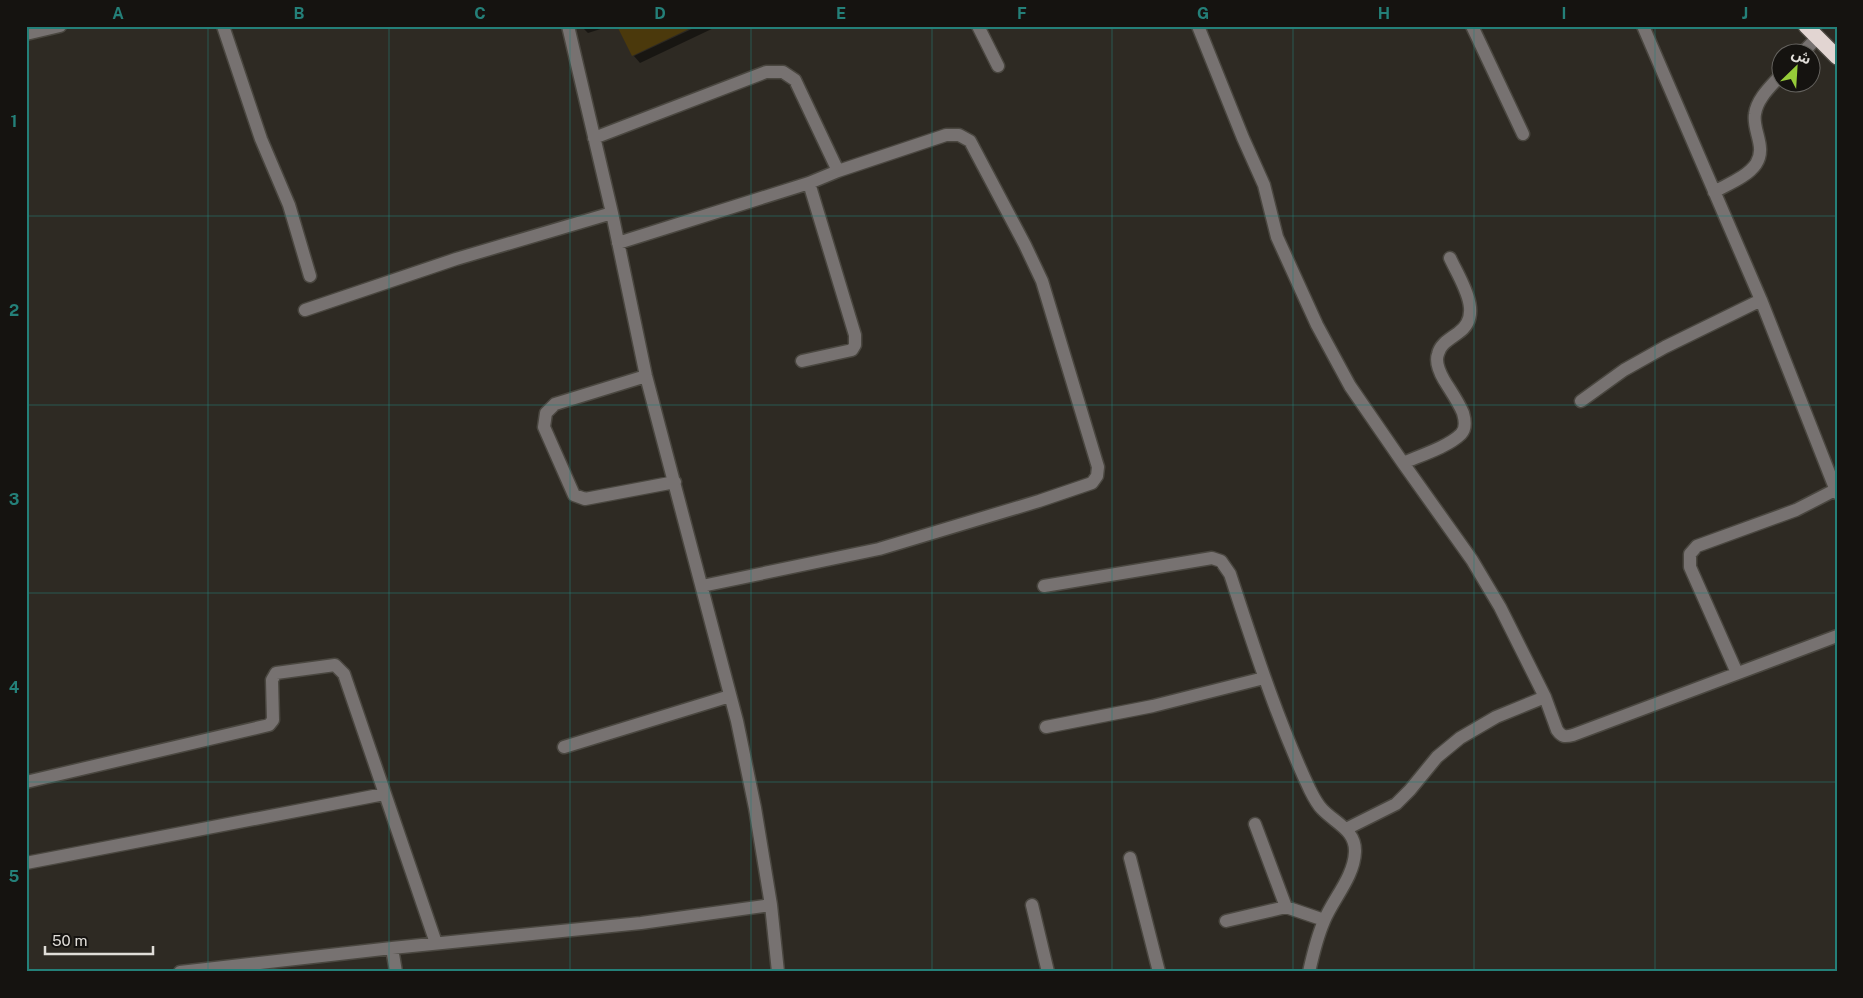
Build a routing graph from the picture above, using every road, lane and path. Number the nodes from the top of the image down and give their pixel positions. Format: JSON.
{"nodes":[{"id":1,"x":60,"y":26,"type":"edge"},
{"id":2,"x":223,"y":26,"type":"edge"},
{"id":3,"x":568,"y":26,"type":"edge"},
{"id":4,"x":978,"y":26,"type":"edge"},
{"id":5,"x":1198,"y":26,"type":"edge"},
{"id":6,"x":1472,"y":26,"type":"edge"},
{"id":7,"x":1643,"y":26,"type":"edge"},
{"id":8,"x":1806,"y":26,"type":"edge"},
{"id":9,"x":26,"y":34,"type":"edge"},
{"id":10,"x":1818,"y":38,"type":"junction"},
{"id":11,"x":1814,"y":42,"type":"edge"},
{"id":12,"x":1837,"y":58,"type":"edge"},
{"id":13,"x":998,"y":66,"type":"dead end"},
{"id":14,"x":1770,"y":88,"type":"edge"},
{"id":15,"x":1523,"y":134,"type":"dead end"},
{"id":16,"x":594,"y":138,"type":"junction"},
{"id":17,"x":838,"y":171,"type":"junction"},
{"id":18,"x":809,"y":183,"type":"junction"},
{"id":19,"x":1714,"y":192,"type":"junction"},
{"id":20,"x":612,"y":213,"type":"junction"},
{"id":21,"x":618,"y":243,"type":"junction"},
{"id":22,"x":1450,"y":258,"type":"dead end"},
{"id":23,"x":310,"y":276,"type":"dead end"},
{"id":24,"x":1761,"y":300,"type":"junction"},
{"id":25,"x":305,"y":310,"type":"dead end"},
{"id":26,"x":802,"y":361,"type":"dead end"},
{"id":27,"x":646,"y":376,"type":"junction"},
{"id":28,"x":1581,"y":401,"type":"dead end"},
{"id":29,"x":1403,"y":463,"type":"junction"},
{"id":30,"x":674,"y":482,"type":"junction"},
{"id":31,"x":1836,"y":492,"type":"edge"},
{"id":32,"x":702,"y":586,"type":"junction"},
{"id":33,"x":1044,"y":586,"type":"dead end"},
{"id":34,"x":1837,"y":636,"type":"edge"},
{"id":35,"x":1737,"y":673,"type":"junction"},
{"id":36,"x":1264,"y":678,"type":"junction"},
{"id":37,"x":730,"y":696,"type":"junction"},
{"id":38,"x":1544,"y":697,"type":"junction"},
{"id":39,"x":1046,"y":726,"type":"dead end"},
{"id":40,"x":564,"y":747,"type":"dead end"},
{"id":41,"x":26,"y":782,"type":"edge"},
{"id":42,"x":384,"y":794,"type":"junction"},
{"id":43,"x":1255,"y":824,"type":"dead end"},
{"id":44,"x":1346,"y":829,"type":"junction"},
{"id":45,"x":1130,"y":858,"type":"dead end"},
{"id":46,"x":26,"y":864,"type":"edge"},
{"id":47,"x":770,"y":905,"type":"junction"},
{"id":48,"x":1032,"y":905,"type":"dead end"},
{"id":49,"x":1286,"y":907,"type":"junction"},
{"id":50,"x":1324,"y":920,"type":"junction"},
{"id":51,"x":1226,"y":921,"type":"dead end"},
{"id":52,"x":436,"y":943,"type":"junction"},
{"id":53,"x":392,"y":948,"type":"junction"},
{"id":54,"x":268,"y":966,"type":"edge"},
{"id":55,"x":180,"y":972,"type":"edge"},
{"id":56,"x":396,"y":972,"type":"edge"},
{"id":57,"x":778,"y":972,"type":"edge"},
{"id":58,"x":1048,"y":972,"type":"edge"},
{"id":59,"x":1159,"y":972,"type":"edge"},
{"id":60,"x":1309,"y":972,"type":"edge"}],
"edges":[{"from":1,"to":9,"type":"street"},
{"from":2,"to":23,"type":"street"},
{"from":3,"to":16,"type":"street"},
{"from":4,"to":13,"type":"street"},
{"from":5,"to":29,"type":"street"},
{"from":6,"to":15,"type":"street"},
{"from":7,"to":19,"type":"street"},
{"from":8,"to":10,"type":"highway"},
{"from":10,"to":11,"type":"street"},
{"from":10,"to":12,"type":"highway"},
{"from":14,"to":19,"type":"street"},
{"from":16,"to":17,"type":"street"},
{"from":16,"to":20,"type":"street"},
{"from":17,"to":18,"type":"street"},
{"from":17,"to":32,"type":"street"},
{"from":18,"to":21,"type":"street"},
{"from":18,"to":26,"type":"street"},
{"from":19,"to":24,"type":"street"},
{"from":20,"to":21,"type":"street"},
{"from":20,"to":25,"type":"street"},
{"from":21,"to":27,"type":"street"},
{"from":22,"to":29,"type":"street"},
{"from":24,"to":28,"type":"street"},
{"from":24,"to":31,"type":"street"},
{"from":27,"to":30,"type":"street"},
{"from":27,"to":30,"type":"street"},
{"from":29,"to":38,"type":"street"},
{"from":30,"to":32,"type":"street"},
{"from":31,"to":35,"type":"street"},
{"from":32,"to":37,"type":"street"},
{"from":33,"to":36,"type":"street"},
{"from":34,"to":35,"type":"street"},
{"from":35,"to":38,"type":"street"},
{"from":36,"to":39,"type":"street"},
{"from":36,"to":44,"type":"street"},
{"from":37,"to":40,"type":"street"},
{"from":37,"to":47,"type":"street"},
{"from":38,"to":44,"type":"street"},
{"from":41,"to":42,"type":"street"},
{"from":42,"to":46,"type":"street"},
{"from":42,"to":52,"type":"street"},
{"from":43,"to":49,"type":"street"},
{"from":44,"to":50,"type":"street"},
{"from":45,"to":59,"type":"street"},
{"from":47,"to":52,"type":"street"},
{"from":47,"to":57,"type":"street"},
{"from":48,"to":58,"type":"street"},
{"from":49,"to":50,"type":"street"},
{"from":49,"to":51,"type":"street"},
{"from":50,"to":60,"type":"street"},
{"from":52,"to":53,"type":"street"},
{"from":53,"to":54,"type":"street"},
{"from":53,"to":56,"type":"street"},
{"from":54,"to":55,"type":"street"}]}
